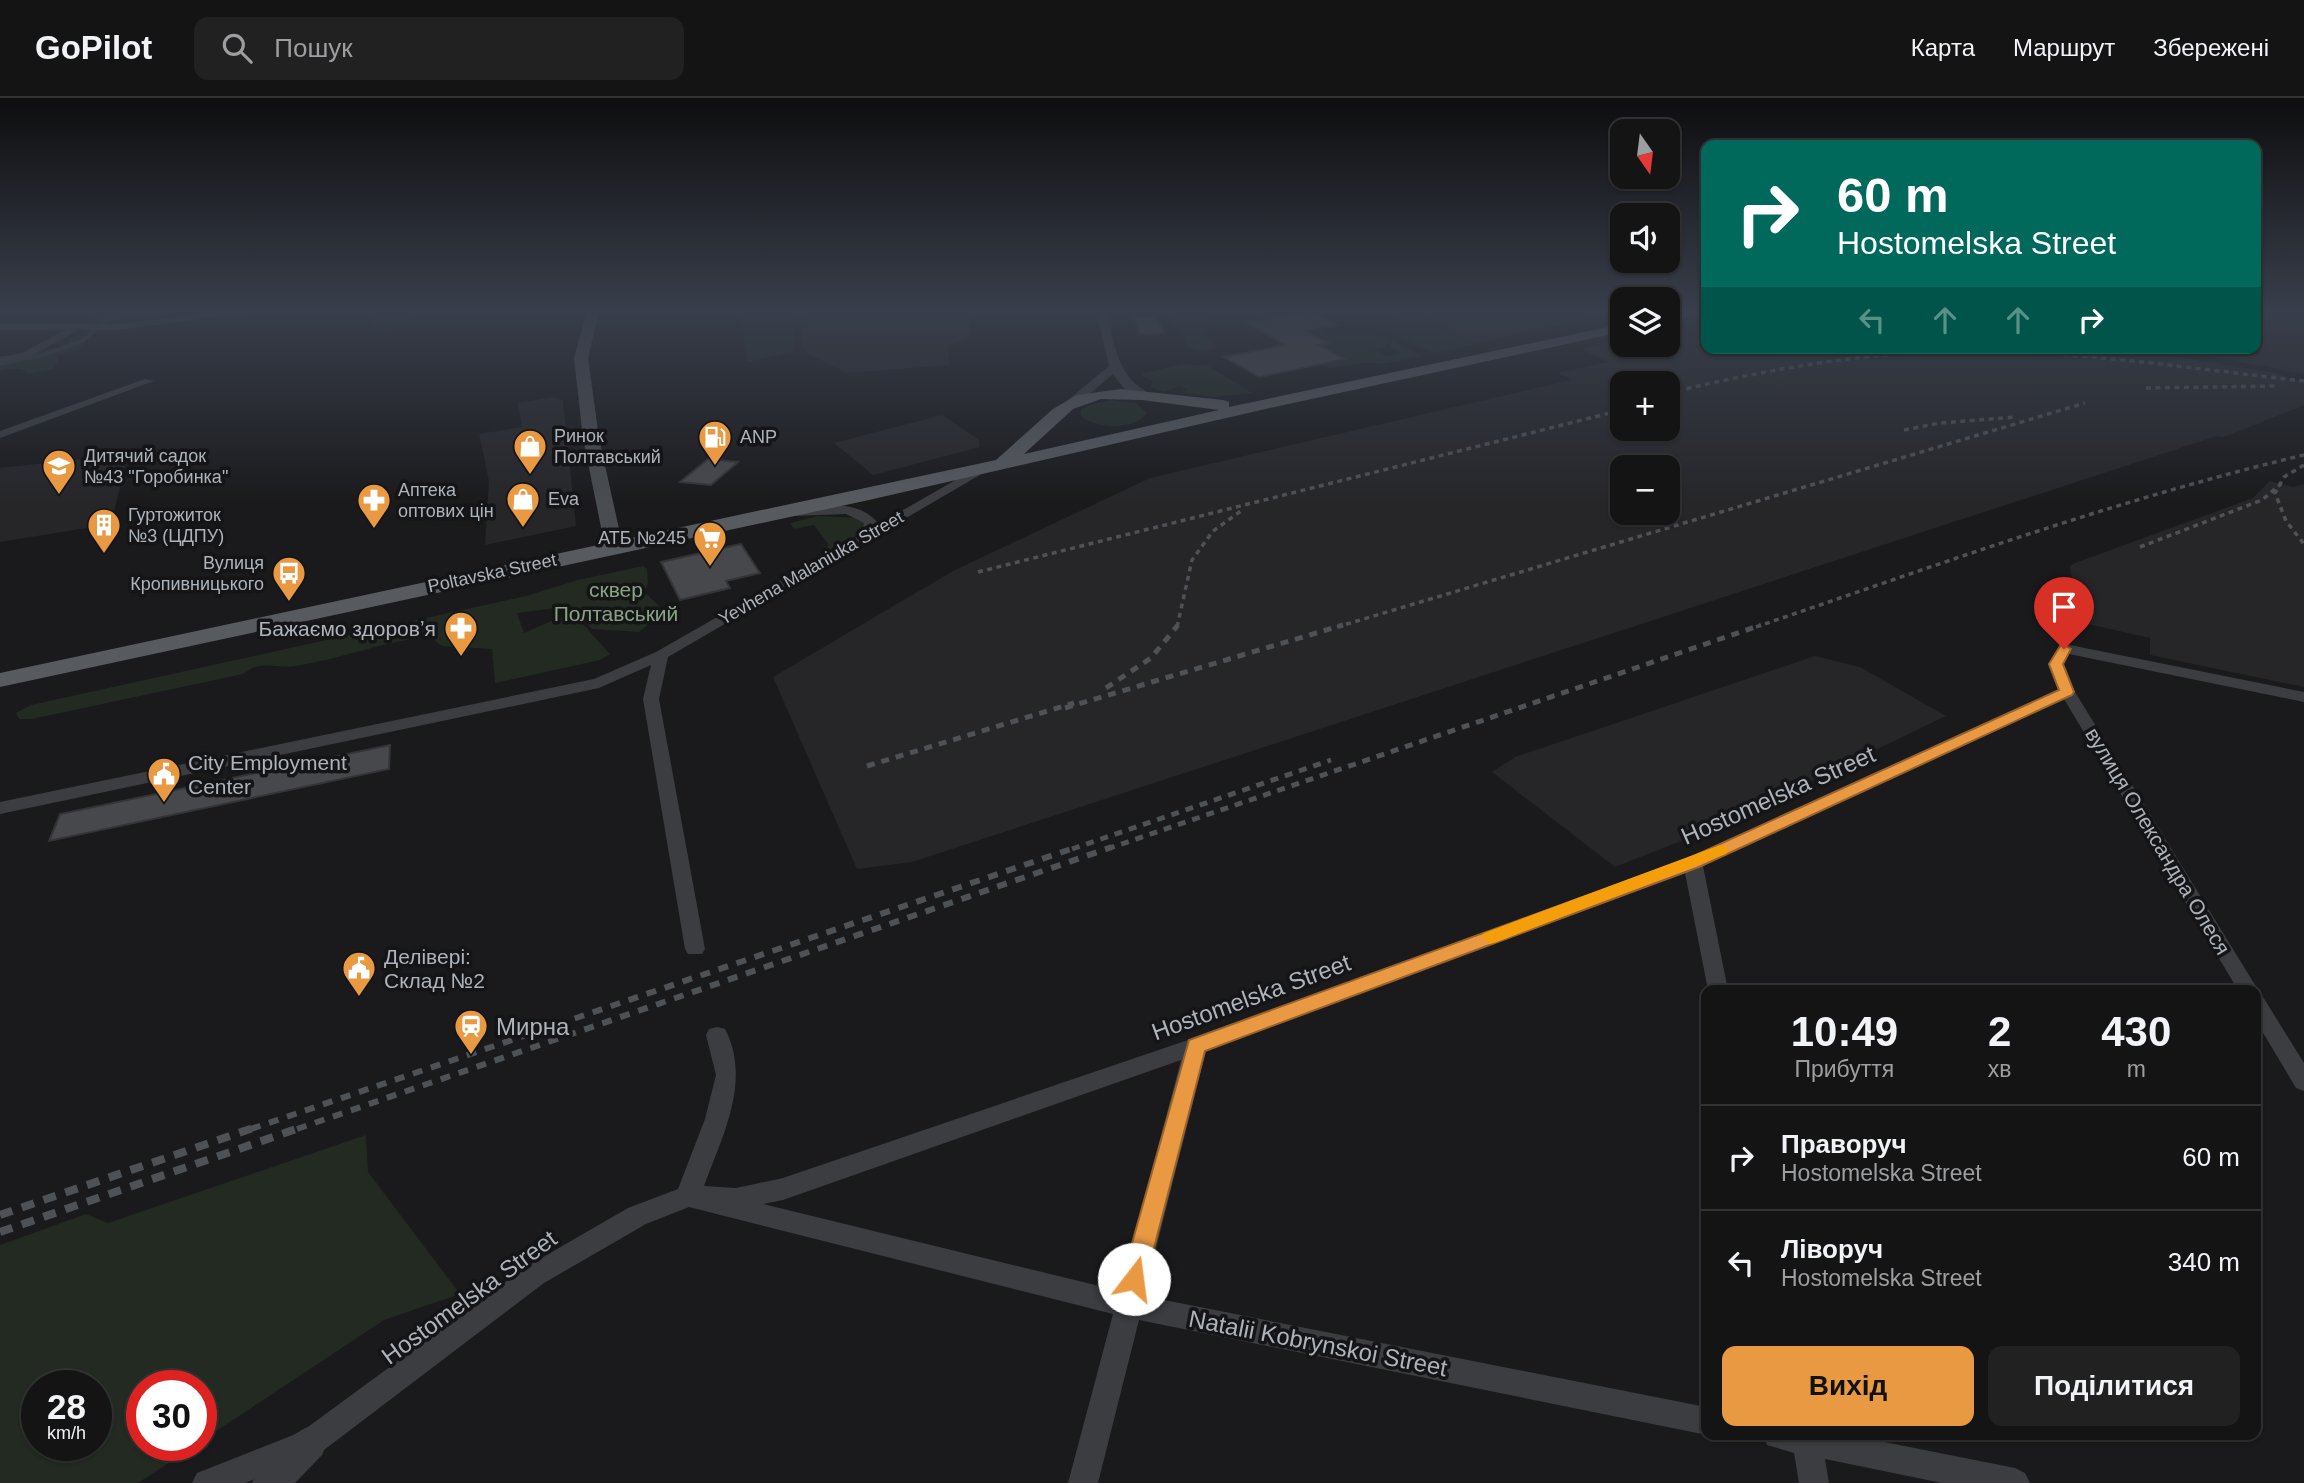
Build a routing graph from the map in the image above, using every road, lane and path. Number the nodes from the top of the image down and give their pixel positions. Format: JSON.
{"nodes":[{"id":1,"x":582,"y":376,"type":"edge"},
{"id":2,"x":1106,"y":376,"type":"edge"},
{"id":3,"x":1120,"y":376,"type":"edge"},
{"id":4,"x":1398,"y":376,"type":"edge"},
{"id":5,"x":149,"y":381,"type":"dead end"},
{"id":6,"x":1146,"y":397,"type":"junction"},
{"id":7,"x":1279,"y":401,"type":"junction"},
{"id":8,"x":1068,"y":405,"type":"junction"},
{"id":9,"x":1142,"y":432,"type":"junction"},
{"id":10,"x":0,"y":435,"type":"edge"},
{"id":11,"x":984,"y":469,"type":"junction"},
{"id":12,"x":779,"y":513,"type":"junction"},
{"id":13,"x":868,"y":535,"type":"junction"},
{"id":14,"x":614,"y":547,"type":"junction"},
{"id":15,"x":661,"y":655,"type":"junction"},
{"id":16,"x":0,"y":680,"type":"edge"},
{"id":17,"x":2067,"y":692,"type":"junction"},
{"id":18,"x":2304,"y":697,"type":"edge"},
{"id":19,"x":0,"y":808,"type":"edge"},
{"id":20,"x":1693,"y":863,"type":"junction"},
{"id":21,"x":695,"y":949,"type":"dead end"},
{"id":22,"x":1717,"y":985,"type":"edge"},
{"id":23,"x":2245,"y":985,"type":"edge"},
{"id":24,"x":2261,"y":1011,"type":"edge"},
{"id":25,"x":717,"y":1035,"type":"dead end"},
{"id":26,"x":1196,"y":1046,"type":"junction"},
{"id":27,"x":2304,"y":1082,"type":"edge"},
{"id":28,"x":688,"y":1196,"type":"junction"},
{"id":29,"x":1127,"y":1305,"type":"junction"},
{"id":30,"x":1701,"y":1420,"type":"edge"},
{"id":31,"x":1806,"y":1440,"type":"edge"},
{"id":32,"x":1815,"y":1440,"type":"edge"},
{"id":33,"x":310,"y":1443,"type":"junction"},
{"id":34,"x":207,"y":1483,"type":"edge"},
{"id":35,"x":270,"y":1483,"type":"edge"},
{"id":36,"x":1083,"y":1483,"type":"edge"},
{"id":37,"x":1814,"y":1483,"type":"edge"},
{"id":38,"x":2015,"y":1483,"type":"edge"}],
"edges":[{"from":1,"to":14,"type":"main road"},
{"from":2,"to":8,"type":"street"},
{"from":3,"to":6,"type":"street"},
{"from":4,"to":7,"type":"main road","name":"Yevhena Malaniuka Street"},
{"from":5,"to":10,"type":"street"},
{"from":6,"to":7,"type":"main road"},
{"from":6,"to":8,"type":"main road"},
{"from":6,"to":9,"type":"main road"},
{"from":7,"to":9,"type":"main road","name":"Yevhena Malaniuka Street"},
{"from":8,"to":9,"type":"main road"},
{"from":8,"to":11,"type":"main road"},
{"from":9,"to":11,"type":"main road","name":"Yevhena Malaniuka Street"},
{"from":11,"to":12,"type":"main road","name":"Poltavska Street"},
{"from":11,"to":13,"type":"street","name":"Yevhena Malaniuka Street"},
{"from":12,"to":13,"type":"street"},
{"from":12,"to":14,"type":"main road","name":"Poltavska Street"},
{"from":13,"to":15,"type":"street","name":"Yevhena Malaniuka Street"},
{"from":14,"to":16,"type":"main road","name":"Poltavska Street"},
{"from":15,"to":19,"type":"street","name":"Yevhena Malaniuka Street"},
{"from":15,"to":21,"type":"street"},
{"from":17,"to":18,"type":"street"},
{"from":17,"to":20,"type":"street","name":"Hostomelska Street"},
{"from":17,"to":23,"type":"street","name":"вулиця Олександра Олеся"},
{"from":20,"to":22,"type":"street"},
{"from":20,"to":26,"type":"street","name":"Hostomelska Street"},
{"from":24,"to":27,"type":"street"},
{"from":25,"to":28,"type":"street"},
{"from":26,"to":28,"type":"street","name":"Hostomelska Street"},
{"from":26,"to":29,"type":"street"},
{"from":28,"to":29,"type":"street","name":"Natalii Kobrynskoi Street"},
{"from":28,"to":33,"type":"street","name":"Hostomelska Street"},
{"from":29,"to":30,"type":"street","name":"Natalii Kobrynskoi Street"},
{"from":29,"to":36,"type":"street"},
{"from":31,"to":37,"type":"street"},
{"from":32,"to":38,"type":"street"},
{"from":33,"to":34,"type":"street","name":"Hostomelska Street"},
{"from":33,"to":35,"type":"street"}]}
